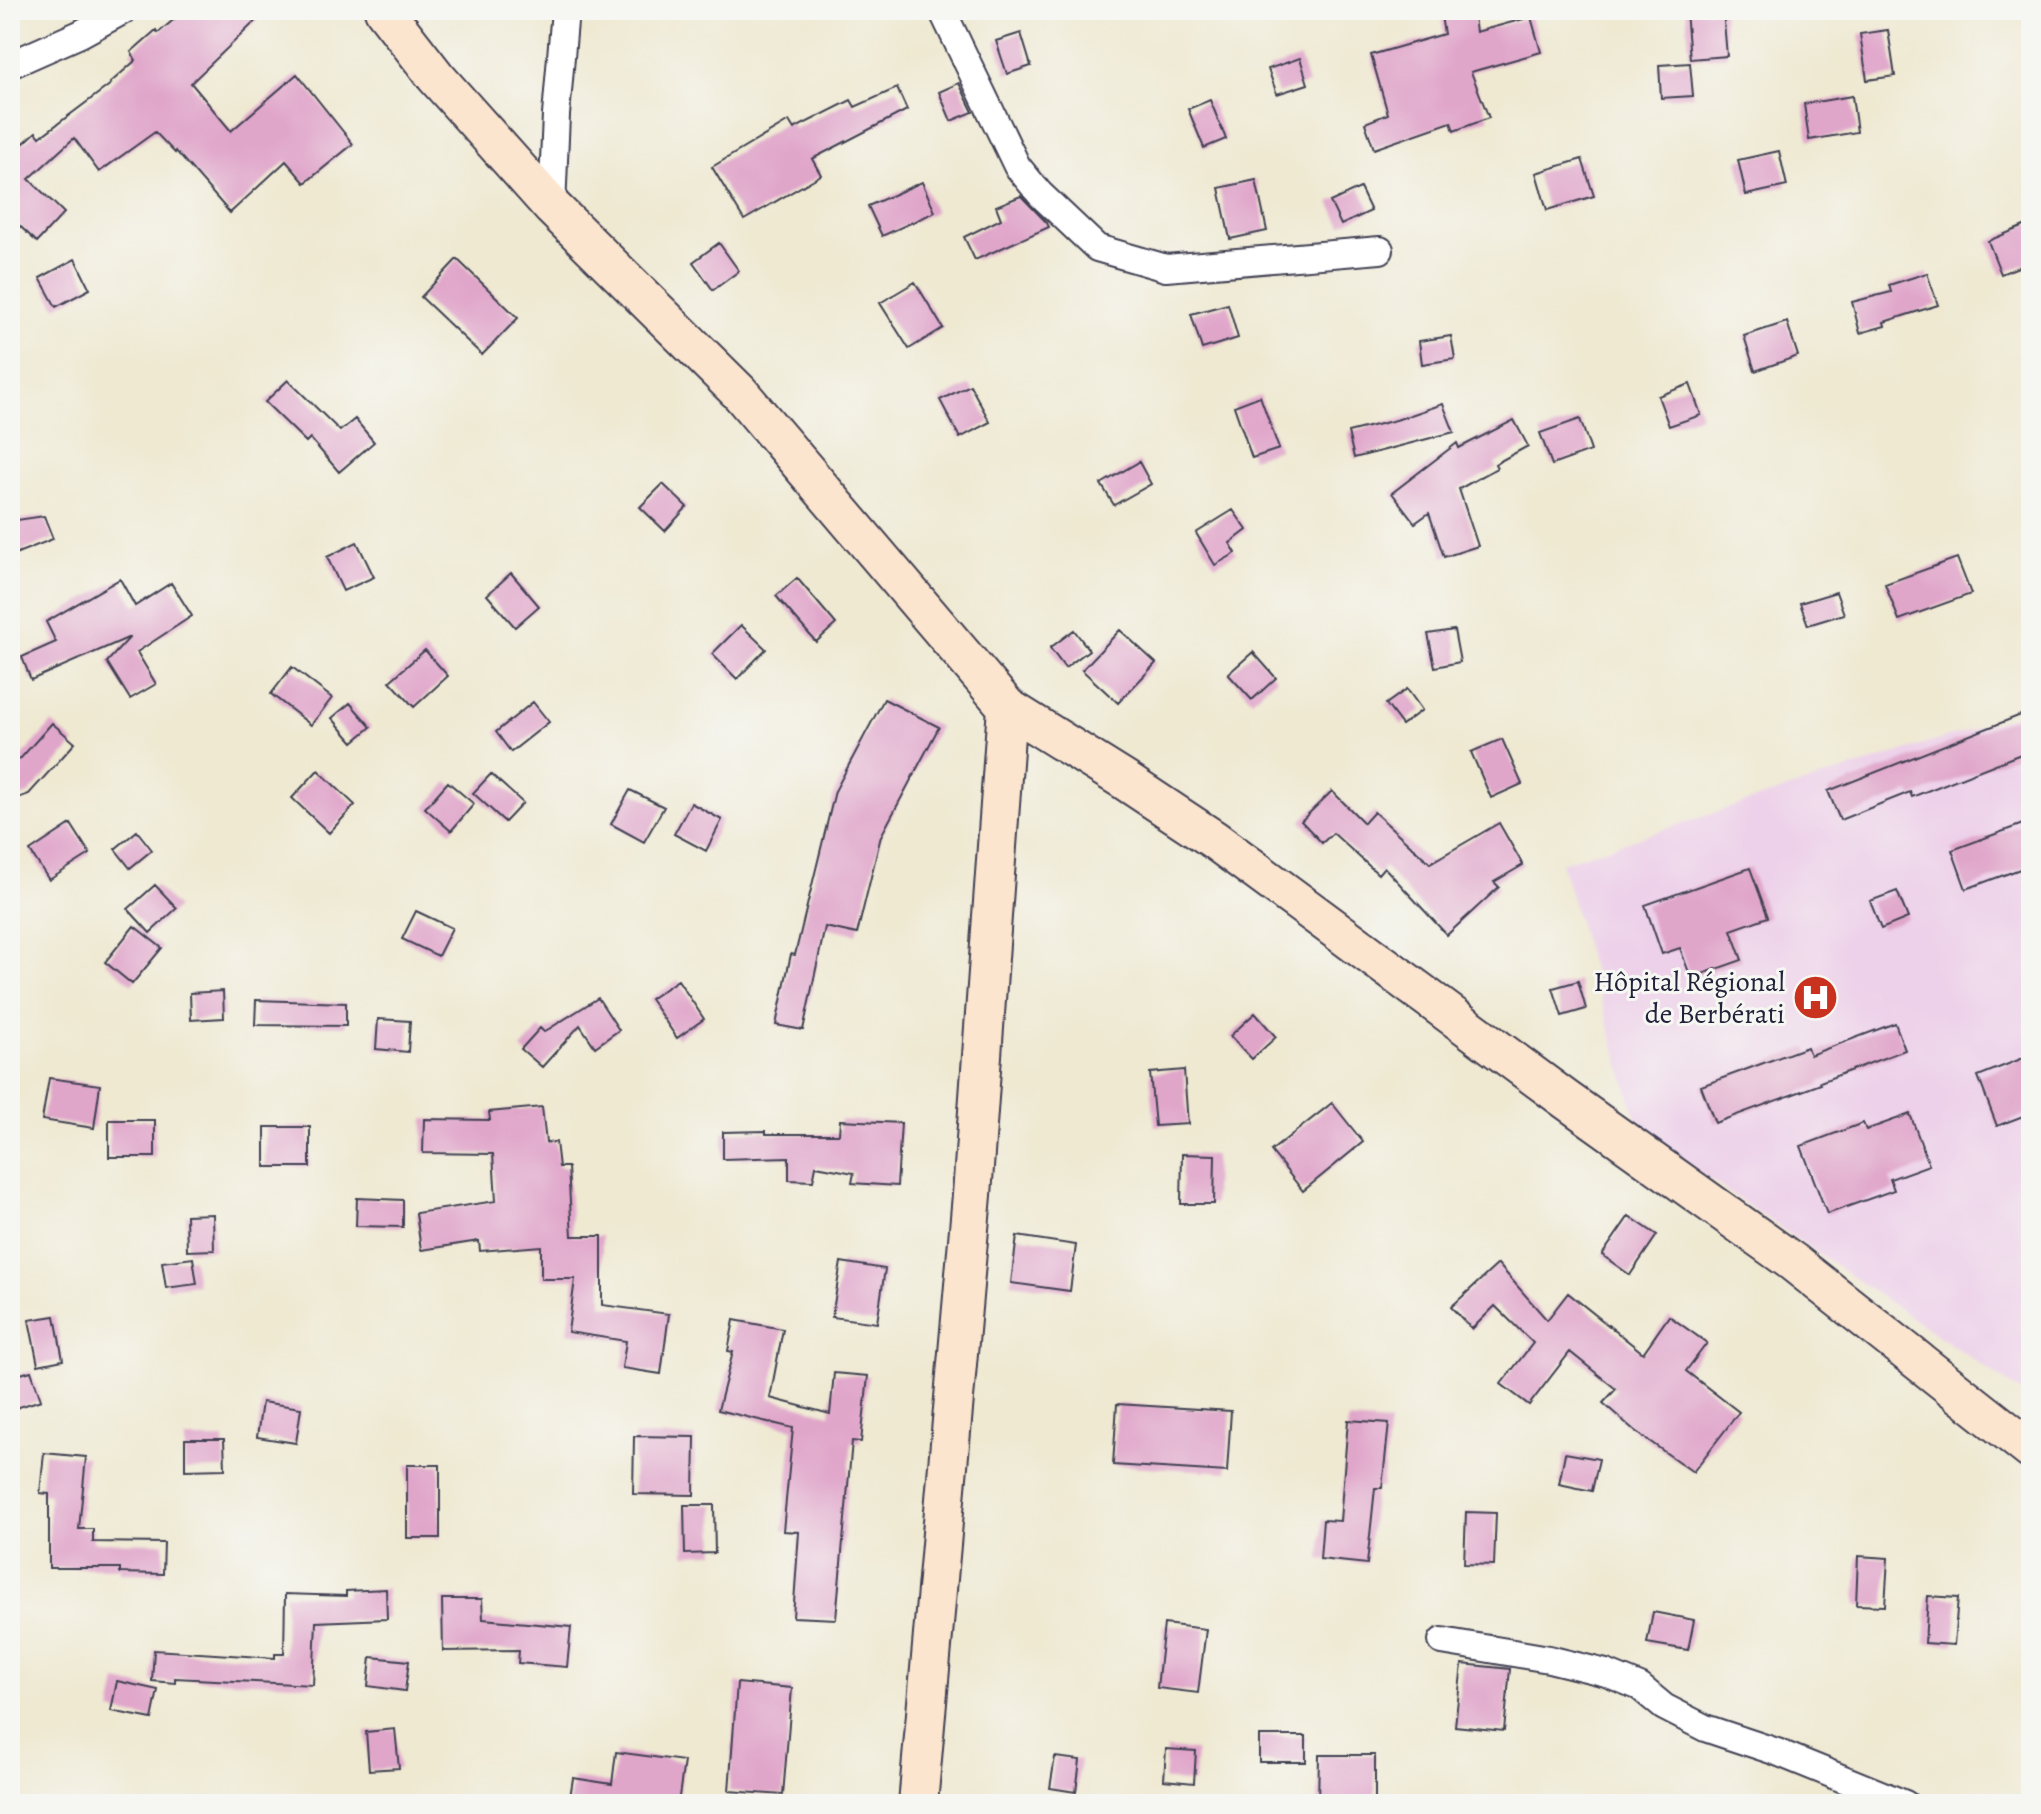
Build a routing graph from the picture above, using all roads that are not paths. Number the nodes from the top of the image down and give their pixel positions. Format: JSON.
{"nodes":[{"id":1,"x":124,"y":10,"type":"edge"},
{"id":2,"x":384,"y":10,"type":"edge"},
{"id":3,"x":565,"y":10,"type":"edge"},
{"id":4,"x":942,"y":10,"type":"edge"},
{"id":5,"x":10,"y":65,"type":"edge"},
{"id":6,"x":552,"y":207,"type":"junction"},
{"id":7,"x":1380,"y":250,"type":"dead end"},
{"id":8,"x":1007,"y":707,"type":"junction"},
{"id":9,"x":2031,"y":1450,"type":"edge"},
{"id":10,"x":1442,"y":1641,"type":"dead end"},
{"id":11,"x":918,"y":1804,"type":"edge"},
{"id":12,"x":1905,"y":1804,"type":"edge"}],
"edges":[{"from":1,"to":5,"type":"street"},
{"from":2,"to":6,"type":"street"},
{"from":3,"to":6,"type":"street"},
{"from":4,"to":7,"type":"street"},
{"from":6,"to":8,"type":"street"},
{"from":8,"to":9,"type":"street"},
{"from":8,"to":11,"type":"street"},
{"from":10,"to":12,"type":"street"}]}
